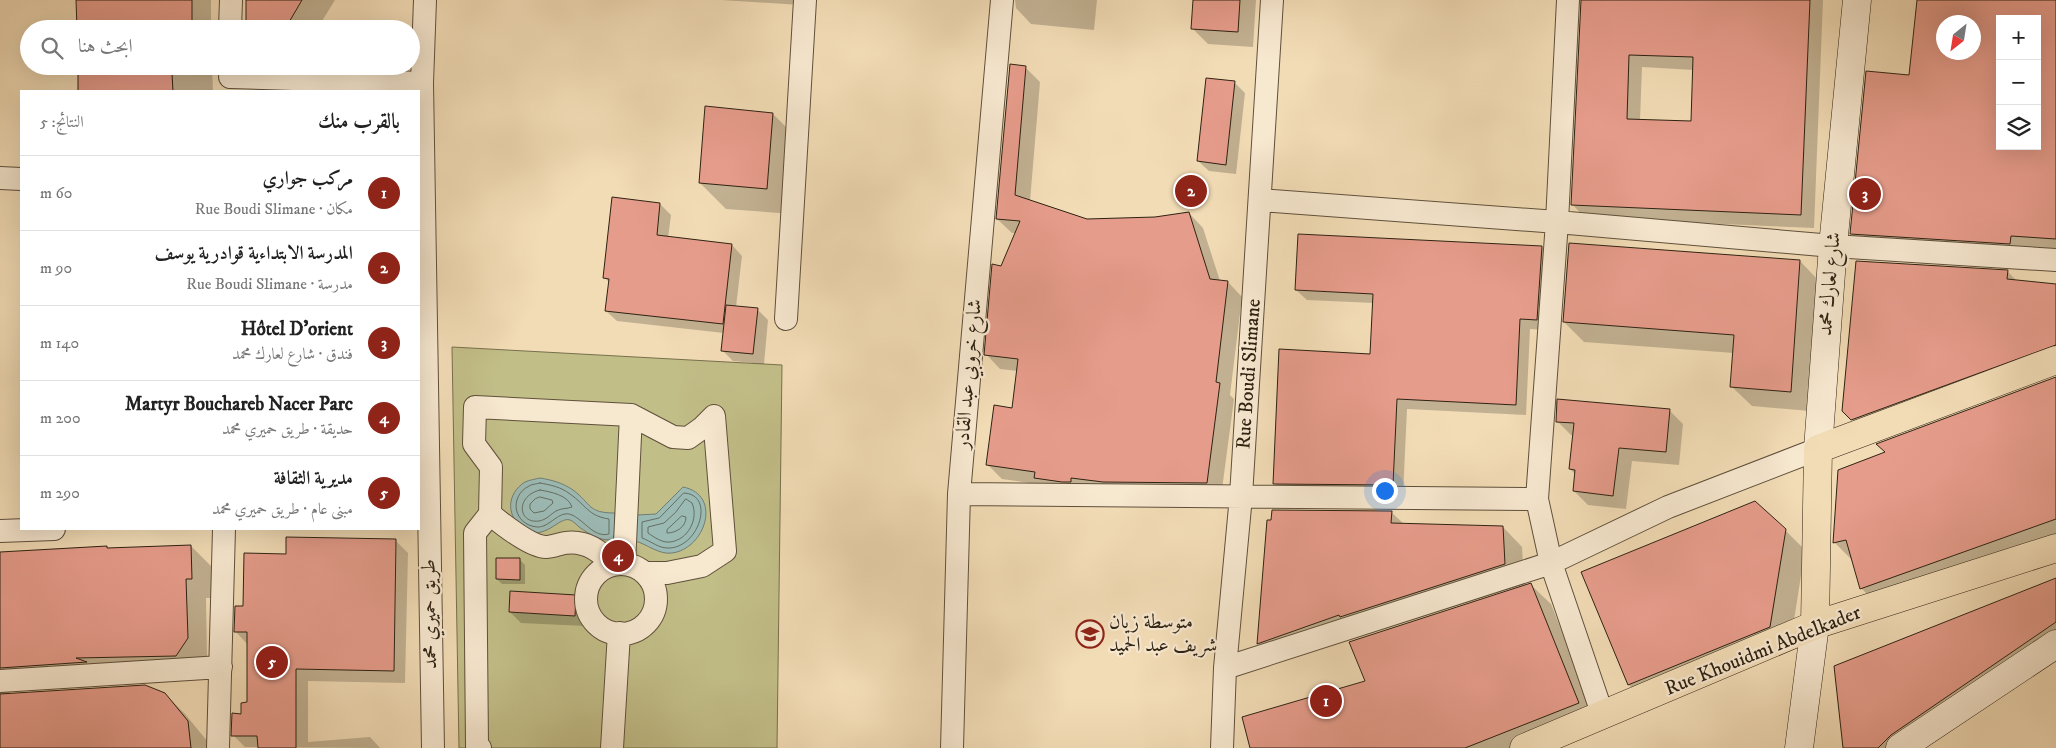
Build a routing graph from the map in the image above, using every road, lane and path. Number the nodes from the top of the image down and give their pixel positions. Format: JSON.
{"nodes":[{"id":1,"x":231,"y":0,"type":"edge"},
{"id":2,"x":425,"y":0,"type":"edge"},
{"id":3,"x":805,"y":0,"type":"edge"},
{"id":4,"x":1002,"y":0,"type":"edge"},
{"id":5,"x":1272,"y":0,"type":"edge"},
{"id":6,"x":1568,"y":0,"type":"edge"},
{"id":7,"x":1857,"y":0,"type":"edge"},
{"id":8,"x":230,"y":20,"type":"edge"},
{"id":9,"x":230,"y":78,"type":"edge"},
{"id":10,"x":422,"y":83,"type":"junction"},
{"id":11,"x":0,"y":178,"type":"edge"},
{"id":12,"x":20,"y":179,"type":"edge"},
{"id":13,"x":1260,"y":200,"type":"junction"},
{"id":14,"x":1558,"y":222,"type":"junction"},
{"id":15,"x":1833,"y":246,"type":"junction"},
{"id":16,"x":2056,"y":260,"type":"edge"},
{"id":17,"x":786,"y":319,"type":"dead end"},
{"id":18,"x":2056,"y":360,"type":"edge"},
{"id":19,"x":631,"y":414,"type":"junction"},
{"id":20,"x":1818,"y":450,"type":"junction"},
{"id":21,"x":959,"y":494,"type":"junction"},
{"id":22,"x":1241,"y":496,"type":"junction"},
{"id":23,"x":1537,"y":499,"type":"junction"},
{"id":24,"x":423,"y":514,"type":"edge"},
{"id":25,"x":490,"y":514,"type":"junction"},
{"id":26,"x":27,"y":530,"type":"edge"},
{"id":27,"x":224,"y":530,"type":"edge"},
{"id":28,"x":0,"y":531,"type":"edge"},
{"id":29,"x":2056,"y":548,"type":"edge"},
{"id":30,"x":620,"y":559,"type":"junction"},
{"id":31,"x":1551,"y":563,"type":"junction"},
{"id":32,"x":656,"y":573,"type":"junction"},
{"id":33,"x":1815,"y":626,"type":"junction"},
{"id":34,"x":619,"y":634,"type":"junction"},
{"id":35,"x":2056,"y":644,"type":"edge"},
{"id":36,"x":221,"y":667,"type":"junction"},
{"id":37,"x":1225,"y":668,"type":"junction"},
{"id":38,"x":0,"y":681,"type":"edge"},
{"id":39,"x":1603,"y":716,"type":"junction"},
{"id":40,"x":1529,"y":747,"type":"edge"},
{"id":41,"x":218,"y":748,"type":"edge"},
{"id":42,"x":433,"y":748,"type":"edge"},
{"id":43,"x":480,"y":748,"type":"edge"},
{"id":44,"x":612,"y":748,"type":"edge"},
{"id":45,"x":952,"y":748,"type":"edge"},
{"id":46,"x":1222,"y":748,"type":"edge"},
{"id":47,"x":1799,"y":748,"type":"edge"},
{"id":48,"x":1900,"y":748,"type":"edge"}],
"edges":[{"from":1,"to":8,"type":"street"},
{"from":2,"to":10,"type":"street","name":"طريق حميري محمد"},
{"from":3,"to":17,"type":"street"},
{"from":4,"to":21,"type":"street","name":"شارع خروبي عبد القادر"},
{"from":5,"to":13,"type":"street","name":"Rue Boudi Slimane"},
{"from":6,"to":14,"type":"street"},
{"from":7,"to":15,"type":"street","name":"شارع لعارك محمد"},
{"from":9,"to":10,"type":"street"},
{"from":10,"to":24,"type":"street","name":"طريق حميري محمد"},
{"from":11,"to":12,"type":"street"},
{"from":13,"to":14,"type":"street"},
{"from":13,"to":22,"type":"street","name":"Rue Boudi Slimane"},
{"from":14,"to":15,"type":"street"},
{"from":14,"to":23,"type":"street"},
{"from":15,"to":16,"type":"street"},
{"from":15,"to":20,"type":"street","name":"شارع لعارك محمد"},
{"from":18,"to":20,"type":"main road"},
{"from":19,"to":25,"type":"street"},
{"from":19,"to":30,"type":"street"},
{"from":19,"to":32,"type":"street"},
{"from":20,"to":31,"type":"street"},
{"from":20,"to":33,"type":"main road"},
{"from":21,"to":22,"type":"street"},
{"from":21,"to":45,"type":"street","name":"شارع خروبي عبد القادر"},
{"from":22,"to":23,"type":"street"},
{"from":22,"to":37,"type":"street","name":"Rue Boudi Slimane"},
{"from":23,"to":31,"type":"street"},
{"from":24,"to":42,"type":"street","name":"طريق حميري محمد"},
{"from":25,"to":30,"type":"street"},
{"from":25,"to":43,"type":"street"},
{"from":26,"to":28,"type":"street"},
{"from":27,"to":36,"type":"street"},
{"from":29,"to":33,"type":"main road","name":"Rue Khouidmi Abdelkader"},
{"from":30,"to":32,"type":"street"},
{"from":30,"to":34,"type":"street"},
{"from":31,"to":37,"type":"street"},
{"from":31,"to":39,"type":"street"},
{"from":32,"to":34,"type":"street"},
{"from":33,"to":39,"type":"main road","name":"Rue Khouidmi Abdelkader"},
{"from":33,"to":47,"type":"street"},
{"from":34,"to":44,"type":"street"},
{"from":35,"to":48,"type":"street"},
{"from":36,"to":38,"type":"street"},
{"from":36,"to":41,"type":"street"},
{"from":37,"to":46,"type":"street","name":"Rue Boudi Slimane"},
{"from":39,"to":40,"type":"main road","name":"Rue Khouidmi Abdelkader"}]}
